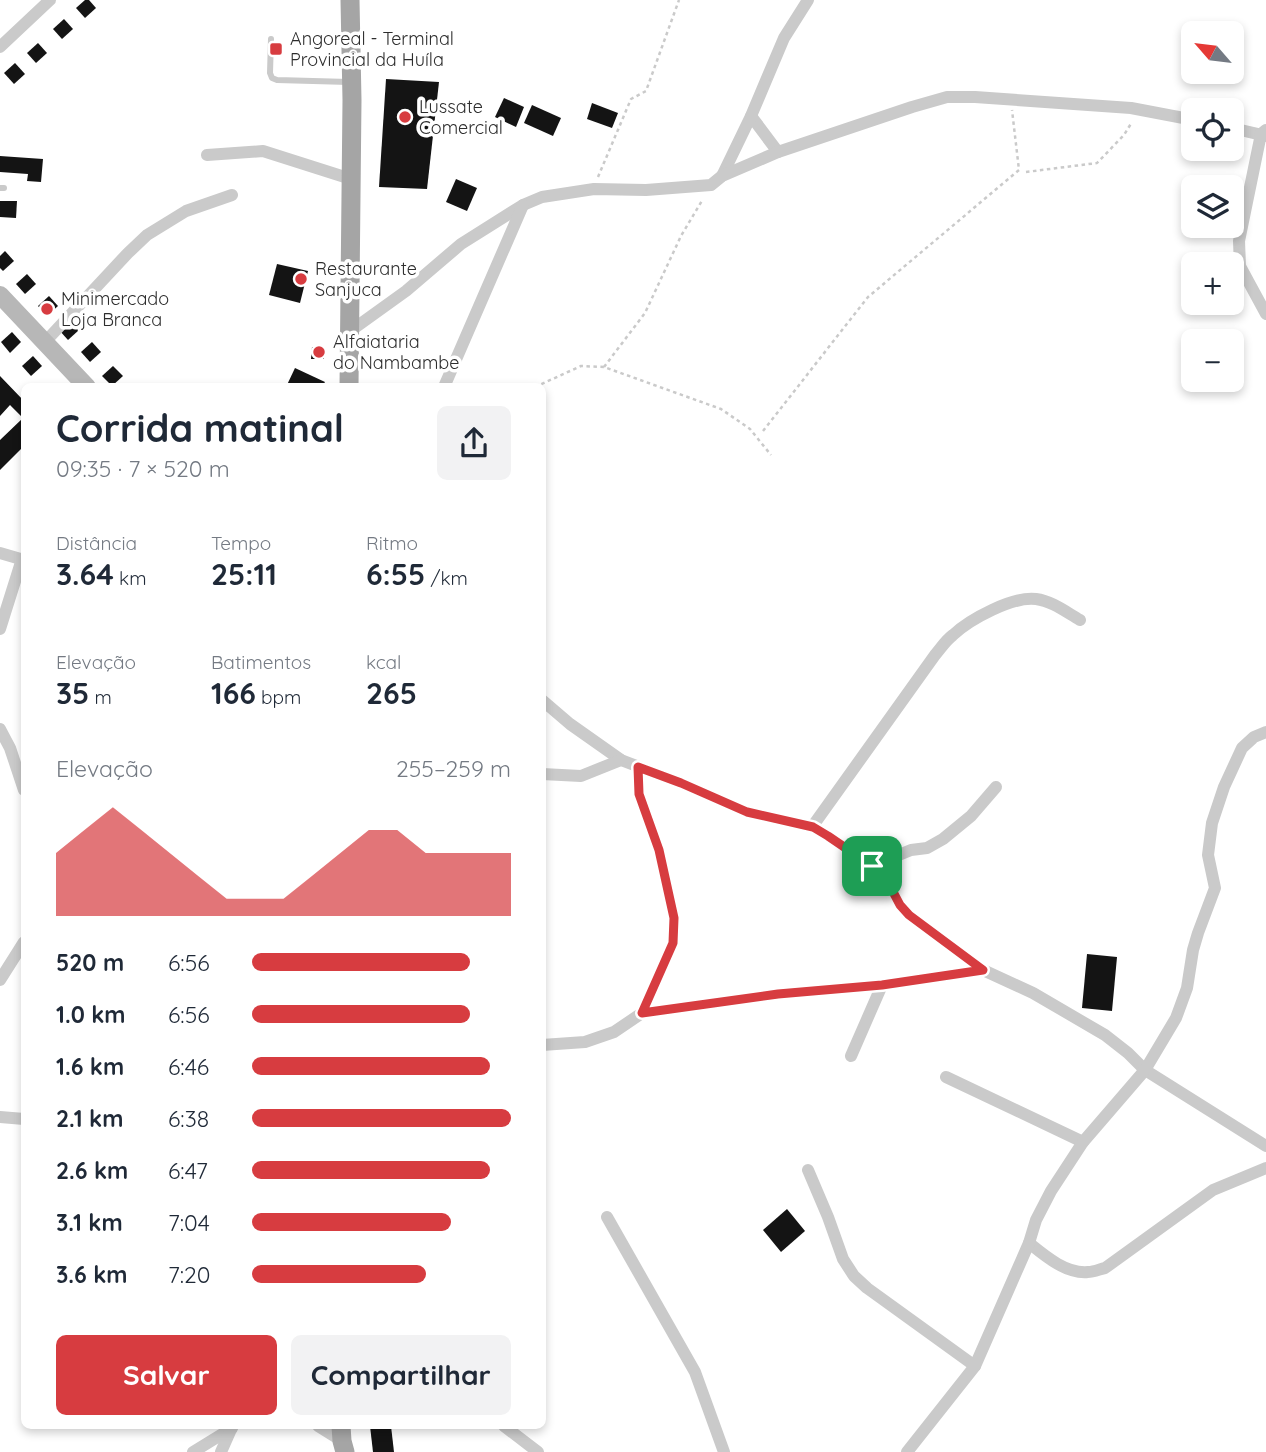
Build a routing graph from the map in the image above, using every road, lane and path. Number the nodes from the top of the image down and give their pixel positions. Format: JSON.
{"nodes":[{"id":1,"x":50,"y":0,"type":"edge"},
{"id":2,"x":350,"y":0,"type":"edge"},
{"id":3,"x":679,"y":0,"type":"edge"},
{"id":4,"x":808,"y":0,"type":"edge"},
{"id":5,"x":271,"y":39,"type":"dead end"},
{"id":6,"x":0,"y":47,"type":"edge"},
{"id":7,"x":352,"y":82,"type":"junction"},
{"id":8,"x":1012,"y":108,"type":"dead end"},
{"id":9,"x":751,"y":116,"type":"junction"},
{"id":10,"x":1134,"y":118,"type":"dead end"},
{"id":11,"x":1181,"y":118,"type":"edge"},
{"id":12,"x":1244,"y":130,"type":"edge"},
{"id":13,"x":1264,"y":133,"type":"edge"},
{"id":14,"x":778,"y":152,"type":"junction"},
{"id":15,"x":207,"y":155,"type":"dead end"},
{"id":16,"x":1026,"y":172,"type":"dead end"},
{"id":17,"x":722,"y":176,"type":"junction"},
{"id":18,"x":351,"y":179,"type":"junction"},
{"id":19,"x":595,"y":184,"type":"dead end"},
{"id":20,"x":711,"y":185,"type":"junction"},
{"id":21,"x":232,"y":195,"type":"dead end"},
{"id":22,"x":523,"y":205,"type":"junction"},
{"id":23,"x":0,"y":295,"type":"edge"},
{"id":24,"x":1266,"y":314,"type":"edge"},
{"id":25,"x":349,"y":332,"type":"junction"},
{"id":26,"x":45,"y":342,"type":"junction"},
{"id":27,"x":604,"y":367,"type":"junction"},
{"id":28,"x":83,"y":383,"type":"edge"},
{"id":29,"x":349,"y":383,"type":"edge"},
{"id":30,"x":446,"y":383,"type":"edge"},
{"id":31,"x":544,"y":383,"type":"edge"},
{"id":32,"x":764,"y":431,"type":"dead end"},
{"id":33,"x":771,"y":455,"type":"dead end"},
{"id":34,"x":0,"y":553,"type":"edge"},
{"id":35,"x":21,"y":558,"type":"edge"},
{"id":36,"x":21,"y":565,"type":"edge"},
{"id":37,"x":1080,"y":620,"type":"dead end"},
{"id":38,"x":0,"y":629,"type":"edge"},
{"id":39,"x":546,"y":703,"type":"edge"},
{"id":40,"x":0,"y":729,"type":"edge"},
{"id":41,"x":1266,"y":732,"type":"edge"},
{"id":42,"x":621,"y":760,"type":"junction"},
{"id":43,"x":638,"y":767,"type":"junction"},
{"id":44,"x":546,"y":774,"type":"edge"},
{"id":45,"x":21,"y":781,"type":"edge"},
{"id":46,"x":996,"y":787,"type":"dead end"},
{"id":47,"x":813,"y":827,"type":"junction"},
{"id":48,"x":872,"y":866,"type":"junction"},
{"id":49,"x":21,"y":947,"type":"edge"},
{"id":50,"x":983,"y":970,"type":"junction"},
{"id":51,"x":0,"y":980,"type":"edge"},
{"id":52,"x":882,"y":985,"type":"junction"},
{"id":53,"x":642,"y":1013,"type":"junction"},
{"id":54,"x":546,"y":1045,"type":"edge"},
{"id":55,"x":851,"y":1056,"type":"dead end"},
{"id":56,"x":1145,"y":1070,"type":"junction"},
{"id":57,"x":946,"y":1077,"type":"dead end"},
{"id":58,"x":0,"y":1117,"type":"edge"},
{"id":59,"x":21,"y":1119,"type":"edge"},
{"id":60,"x":1083,"y":1142,"type":"junction"},
{"id":61,"x":1266,"y":1146,"type":"edge"},
{"id":62,"x":1266,"y":1168,"type":"edge"},
{"id":63,"x":808,"y":1170,"type":"dead end"},
{"id":64,"x":607,"y":1217,"type":"dead end"},
{"id":65,"x":1029,"y":1243,"type":"junction"},
{"id":66,"x":975,"y":1366,"type":"junction"},
{"id":67,"x":229,"y":1429,"type":"edge"},
{"id":68,"x":231,"y":1429,"type":"edge"},
{"id":69,"x":323,"y":1429,"type":"edge"},
{"id":70,"x":508,"y":1429,"type":"edge"},
{"id":71,"x":343,"y":1440,"type":"edge"},
{"id":72,"x":193,"y":1452,"type":"edge"},
{"id":73,"x":221,"y":1452,"type":"edge"},
{"id":74,"x":538,"y":1452,"type":"edge"},
{"id":75,"x":724,"y":1452,"type":"edge"},
{"id":76,"x":907,"y":1452,"type":"edge"}],
"edges":[{"from":1,"to":6,"type":"street"},
{"from":2,"to":7,"type":"main road"},
{"from":3,"to":19,"type":"path"},
{"from":4,"to":9,"type":"street"},
{"from":5,"to":7,"type":"lane"},
{"from":7,"to":18,"type":"main road"},
{"from":8,"to":32,"type":"path"},
{"from":9,"to":14,"type":"street"},
{"from":9,"to":17,"type":"street"},
{"from":10,"to":16,"type":"path"},
{"from":11,"to":14,"type":"street"},
{"from":12,"to":13,"type":"street"},
{"from":13,"to":24,"type":"street"},
{"from":14,"to":17,"type":"street"},
{"from":15,"to":18,"type":"street"},
{"from":17,"to":20,"type":"street"},
{"from":18,"to":25,"type":"main road"},
{"from":20,"to":22,"type":"street"},
{"from":20,"to":27,"type":"path"},
{"from":21,"to":26,"type":"street"},
{"from":22,"to":25,"type":"street"},
{"from":22,"to":30,"type":"street"},
{"from":23,"to":26,"type":"street"},
{"from":25,"to":29,"type":"main road"},
{"from":26,"to":28,"type":"street"},
{"from":27,"to":31,"type":"path"},
{"from":27,"to":33,"type":"path"},
{"from":34,"to":35,"type":"street"},
{"from":36,"to":38,"type":"street"},
{"from":37,"to":47,"type":"street"},
{"from":39,"to":42,"type":"street"},
{"from":40,"to":45,"type":"street"},
{"from":41,"to":56,"type":"street"},
{"from":42,"to":43,"type":"street"},
{"from":42,"to":44,"type":"street"},
{"from":43,"to":47,"type":"street"},
{"from":43,"to":53,"type":"street"},
{"from":46,"to":48,"type":"street"},
{"from":47,"to":48,"type":"street"},
{"from":48,"to":50,"type":"street"},
{"from":49,"to":51,"type":"street"},
{"from":50,"to":52,"type":"street"},
{"from":50,"to":56,"type":"street"},
{"from":52,"to":53,"type":"street"},
{"from":52,"to":55,"type":"street"},
{"from":53,"to":54,"type":"street"},
{"from":56,"to":60,"type":"street"},
{"from":56,"to":61,"type":"street"},
{"from":57,"to":60,"type":"street"},
{"from":58,"to":59,"type":"street"},
{"from":60,"to":65,"type":"street"},
{"from":62,"to":65,"type":"street"},
{"from":63,"to":66,"type":"street"},
{"from":64,"to":75,"type":"street"},
{"from":65,"to":66,"type":"street"},
{"from":66,"to":76,"type":"street"},
{"from":67,"to":72,"type":"street"},
{"from":68,"to":73,"type":"street"},
{"from":69,"to":71,"type":"street"},
{"from":70,"to":74,"type":"street"}]}
